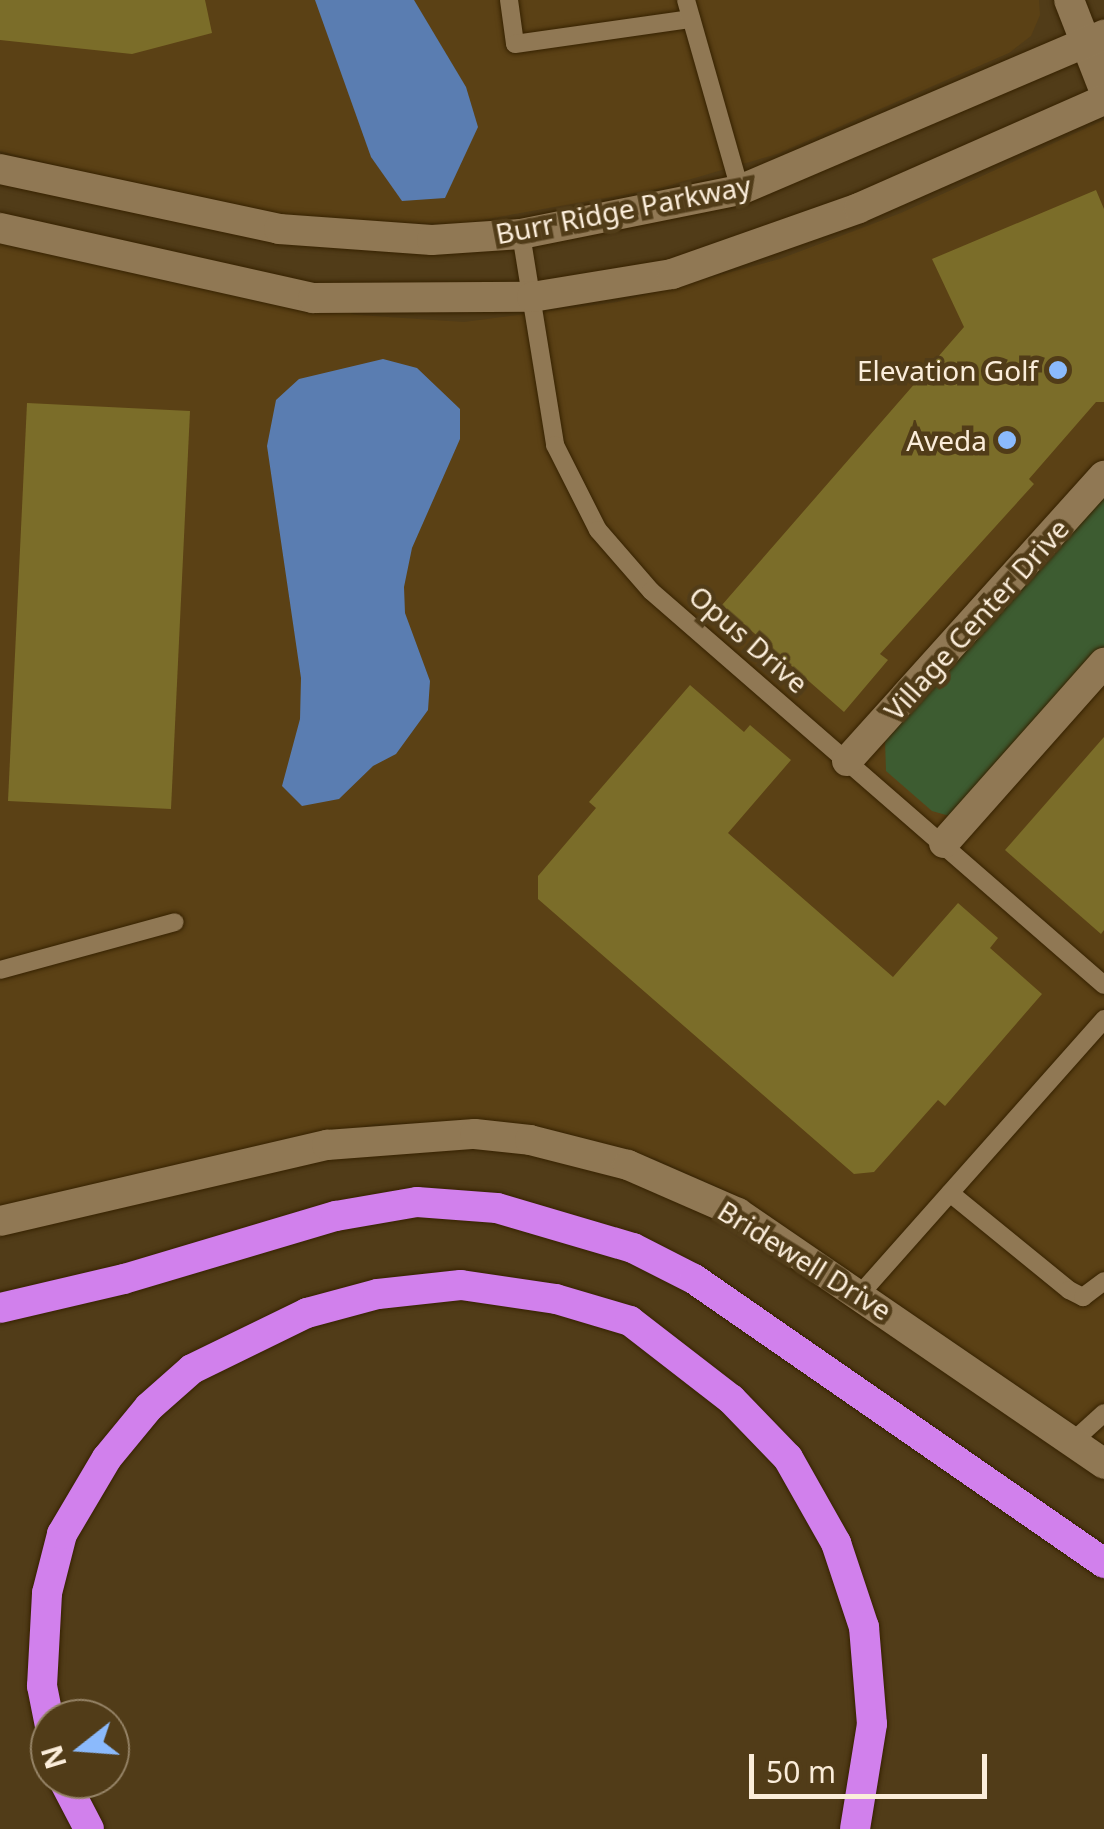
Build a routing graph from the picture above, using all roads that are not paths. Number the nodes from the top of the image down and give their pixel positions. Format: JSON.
{"nodes":[{"id":1,"x":509,"y":0,"type":"edge"},
{"id":2,"x":1069,"y":0,"type":"edge"},
{"id":3,"x":688,"y":9,"type":"edge"},
{"id":4,"x":1095,"y":39,"type":"edge"},
{"id":5,"x":1104,"y":90,"type":"edge"},
{"id":6,"x":1104,"y":100,"type":"edge"},
{"id":7,"x":0,"y":168,"type":"edge"},
{"id":8,"x":740,"y":190,"type":"junction"},
{"id":9,"x":0,"y":228,"type":"edge"},
{"id":10,"x":521,"y":234,"type":"junction"},
{"id":11,"x":532,"y":297,"type":"junction"},
{"id":12,"x":1104,"y":476,"type":"edge"},
{"id":13,"x":1104,"y":663,"type":"edge"},
{"id":14,"x":847,"y":761,"type":"junction"},
{"id":15,"x":944,"y":843,"type":"junction"},
{"id":16,"x":176,"y":922,"type":"dead end"},
{"id":17,"x":0,"y":970,"type":"edge"},
{"id":18,"x":1104,"y":985,"type":"edge"},
{"id":19,"x":1104,"y":1019,"type":"edge"},
{"id":20,"x":950,"y":1193,"type":"junction"},
{"id":21,"x":0,"y":1221,"type":"edge"},
{"id":22,"x":1104,"y":1281,"type":"edge"},
{"id":23,"x":862,"y":1292,"type":"junction"},
{"id":24,"x":0,"y":1308,"type":"edge"},
{"id":25,"x":1104,"y":1413,"type":"edge"},
{"id":26,"x":1072,"y":1442,"type":"junction"},
{"id":27,"x":1104,"y":1464,"type":"edge"},
{"id":28,"x":1104,"y":1563,"type":"edge"},
{"id":29,"x":45,"y":1699,"type":"edge"},
{"id":30,"x":73,"y":1799,"type":"edge"},
{"id":31,"x":89,"y":1829,"type":"edge"},
{"id":32,"x":855,"y":1829,"type":"edge"}],
"edges":[{"from":1,"to":3,"type":"lane"},
{"from":2,"to":4,"type":"street"},
{"from":3,"to":8,"type":"lane"},
{"from":4,"to":5,"type":"street"},
{"from":4,"to":8,"type":"street","name":"Burr Ridge Parkway"},
{"from":6,"to":11,"type":"street"},
{"from":7,"to":10,"type":"street","name":"Burr Ridge Parkway"},
{"from":8,"to":10,"type":"street","name":"Burr Ridge Parkway"},
{"from":9,"to":11,"type":"street"},
{"from":10,"to":11,"type":"lane","name":"Opus Drive"},
{"from":11,"to":14,"type":"lane","name":"Opus Drive"},
{"from":12,"to":14,"type":"street","name":"Village Center Drive"},
{"from":13,"to":15,"type":"street"},
{"from":14,"to":15,"type":"lane","name":"Opus Drive"},
{"from":15,"to":18,"type":"lane","name":"Opus Drive"},
{"from":16,"to":17,"type":"lane"},
{"from":19,"to":20,"type":"lane"},
{"from":20,"to":22,"type":"lane"},
{"from":20,"to":23,"type":"lane"},
{"from":21,"to":23,"type":"street","name":"Bridewell Drive"},
{"from":23,"to":26,"type":"street","name":"Bridewell Drive"},
{"from":24,"to":28,"type":"highway"},
{"from":25,"to":26,"type":"lane"},
{"from":26,"to":27,"type":"street","name":"Bridewell Drive"},
{"from":29,"to":32,"type":"highway"},
{"from":30,"to":31,"type":"highway"}]}
